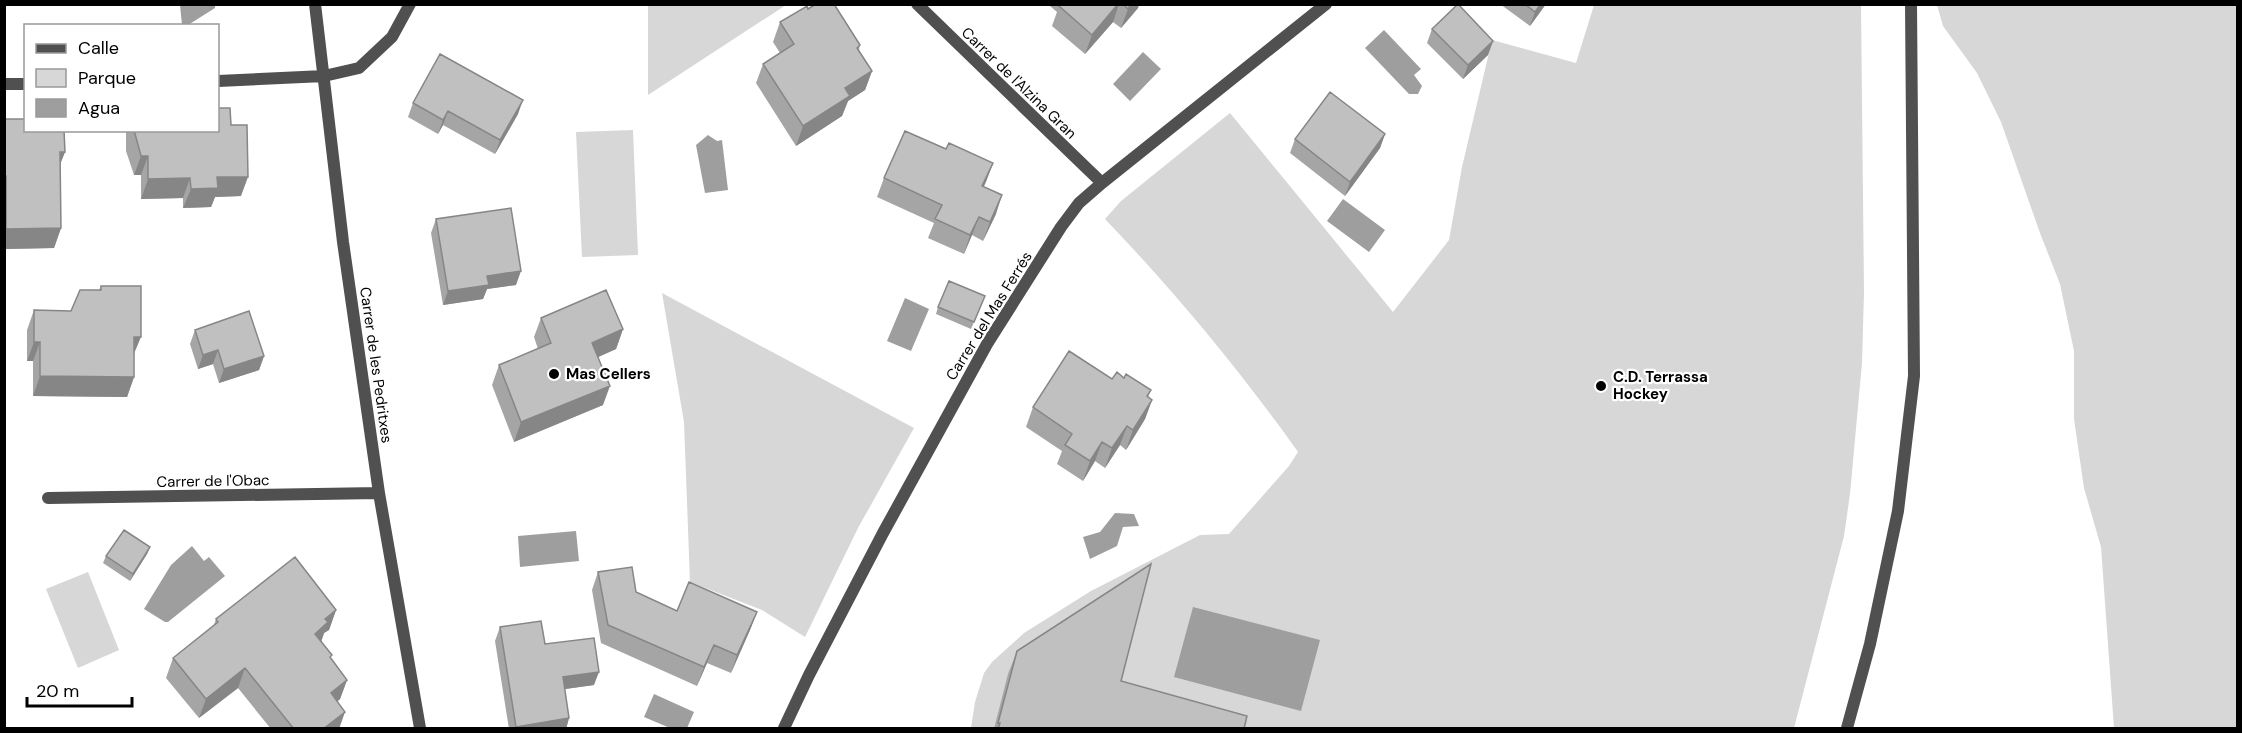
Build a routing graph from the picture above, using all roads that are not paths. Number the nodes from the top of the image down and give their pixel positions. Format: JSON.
{"nodes":[{"id":1,"x":315,"y":4,"type":"edge"},
{"id":2,"x":410,"y":4,"type":"edge"},
{"id":3,"x":917,"y":4,"type":"edge"},
{"id":4,"x":1326,"y":4,"type":"edge"},
{"id":5,"x":1911,"y":4,"type":"edge"},
{"id":6,"x":324,"y":76,"type":"junction"},
{"id":7,"x":219,"y":81,"type":"edge"},
{"id":8,"x":4,"y":84,"type":"edge"},
{"id":9,"x":24,"y":84,"type":"edge"},
{"id":10,"x":1102,"y":183,"type":"junction"},
{"id":11,"x":379,"y":494,"type":"junction"},
{"id":12,"x":48,"y":498,"type":"dead end"},
{"id":13,"x":420,"y":729,"type":"edge"},
{"id":14,"x":784,"y":729,"type":"edge"},
{"id":15,"x":1847,"y":729,"type":"edge"}],
"edges":[{"from":1,"to":6,"type":"street","name":"Carrer de les Pedritxes"},
{"from":2,"to":6,"type":"street"},
{"from":3,"to":10,"type":"street","name":"Carrer de l'Alzina Gran"},
{"from":4,"to":10,"type":"street","name":"Carrer del Mas Ferrés"},
{"from":5,"to":15,"type":"street"},
{"from":6,"to":7,"type":"street"},
{"from":6,"to":11,"type":"street","name":"Carrer de les Pedritxes"},
{"from":8,"to":9,"type":"street"},
{"from":10,"to":14,"type":"street","name":"Carrer del Mas Ferrés"},
{"from":11,"to":12,"type":"street","name":"Carrer de l'Obac"},
{"from":11,"to":13,"type":"street","name":"Carrer de les Pedritxes"}]}
